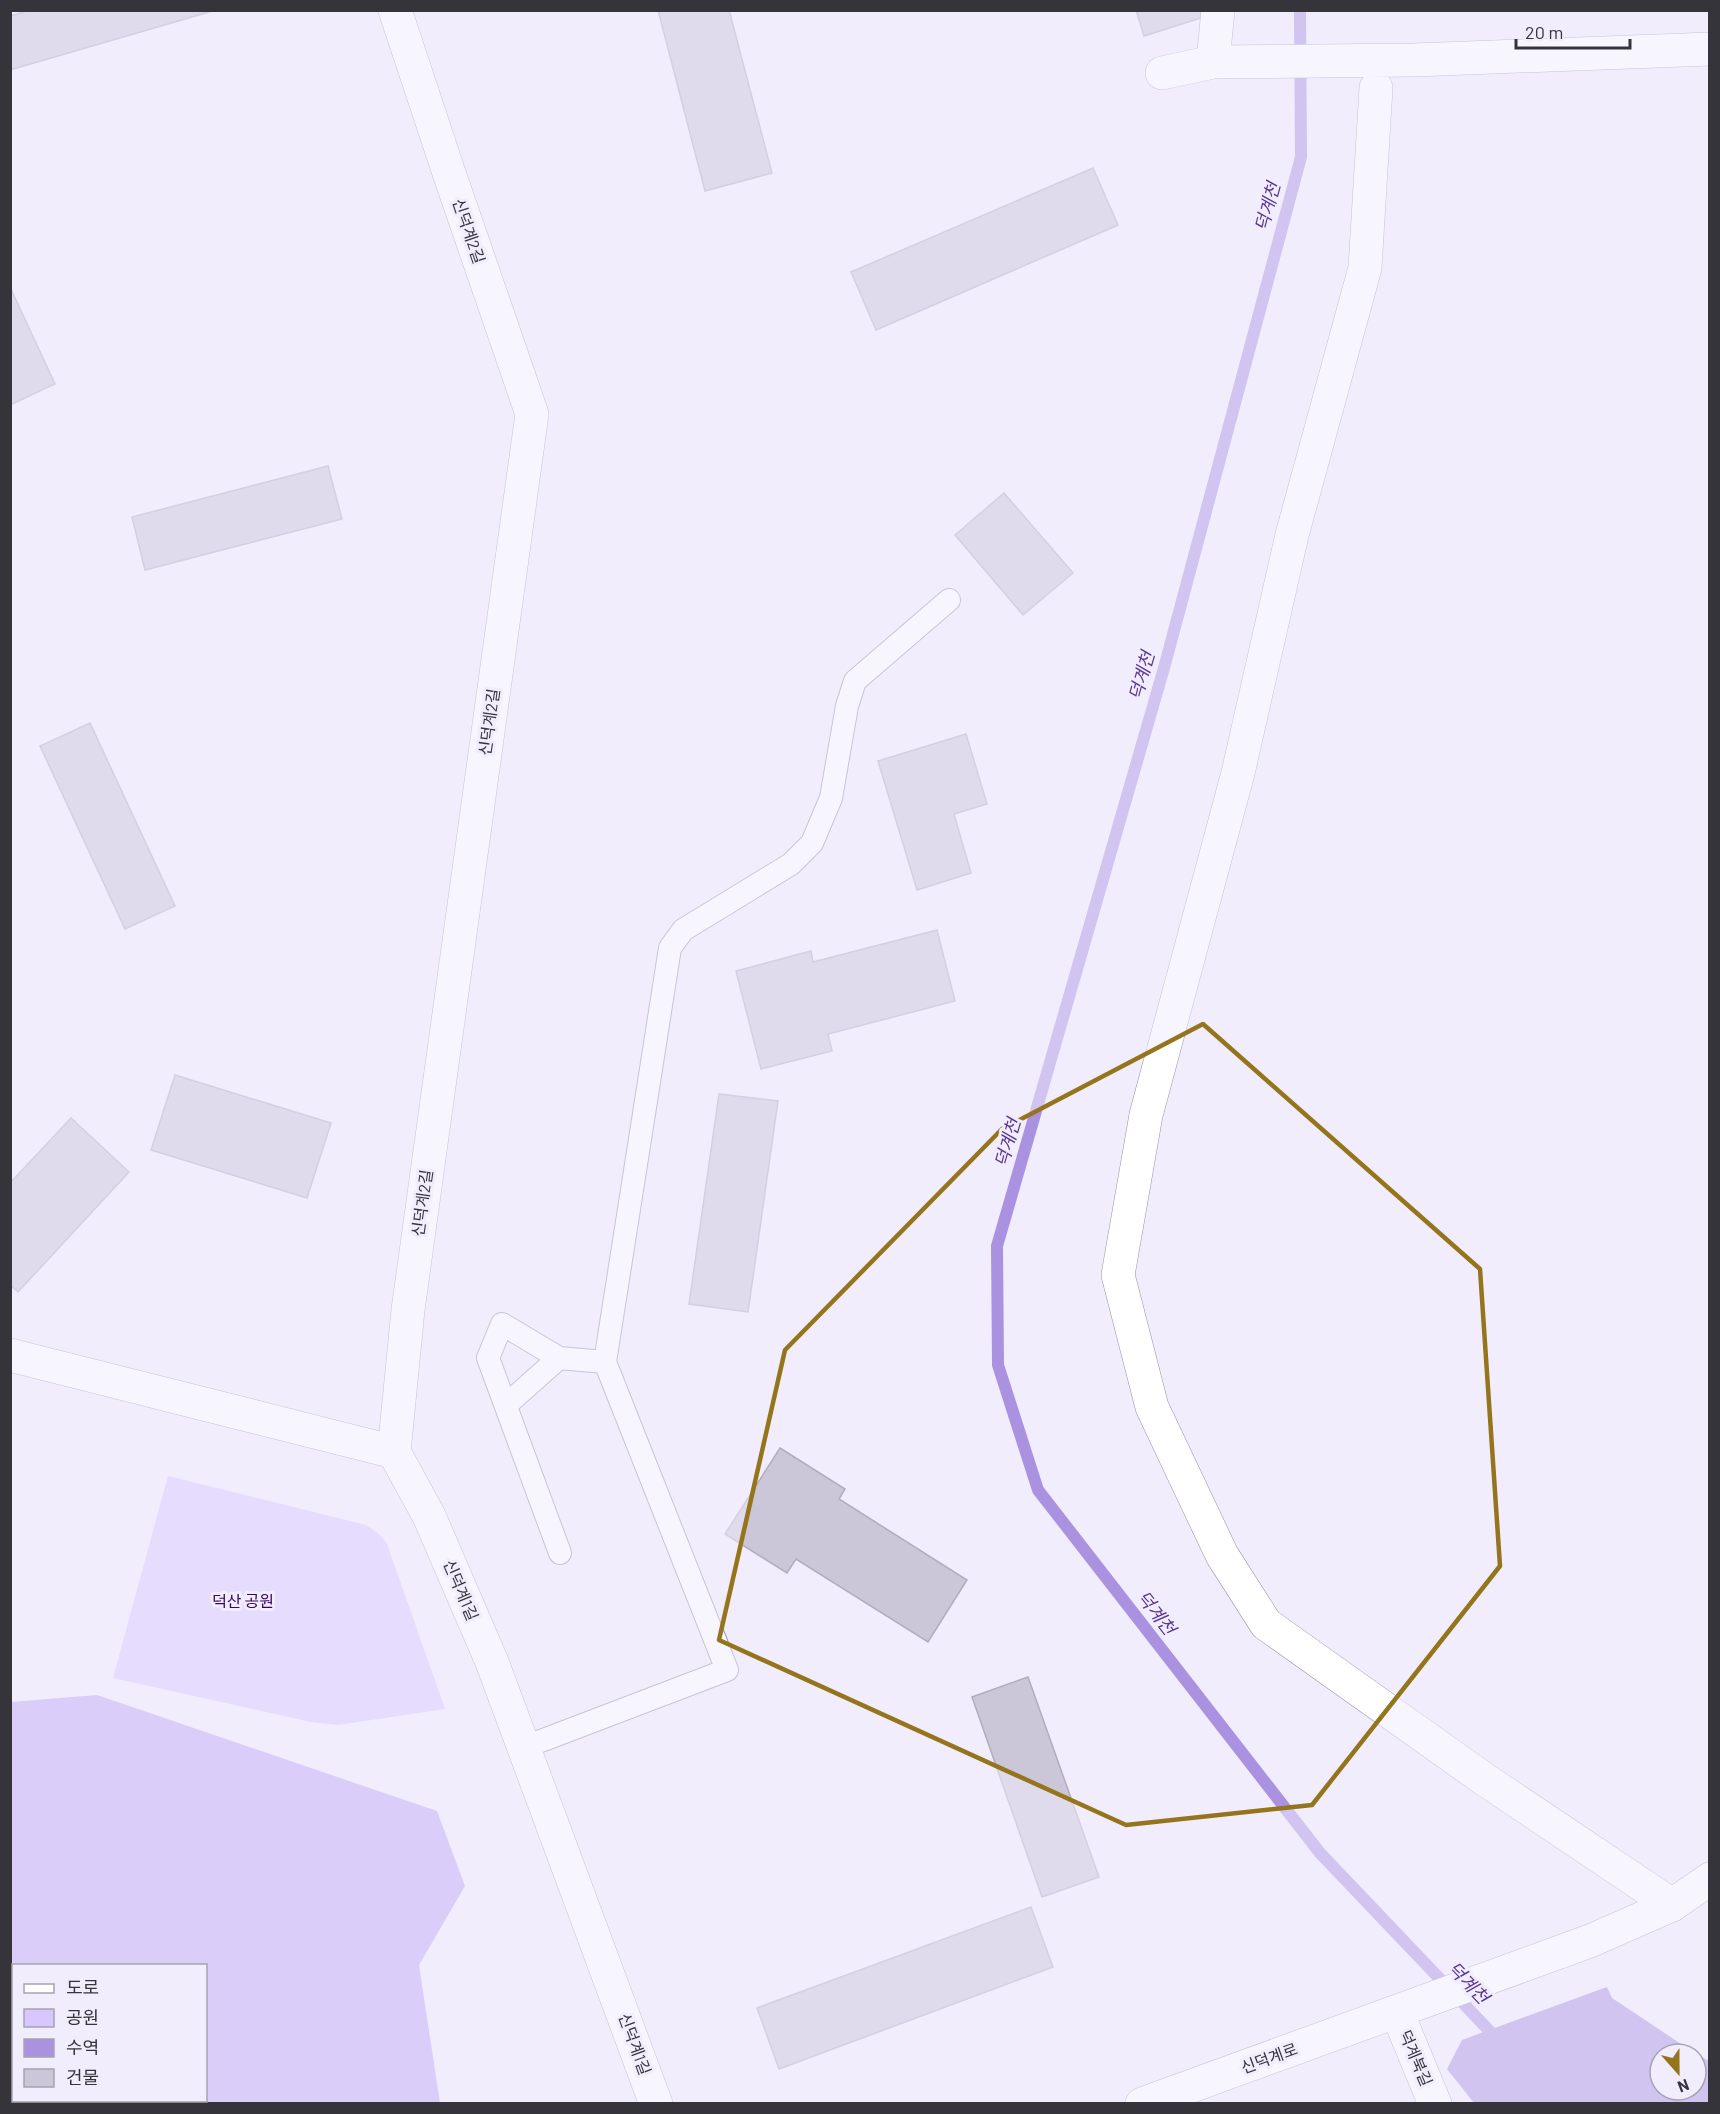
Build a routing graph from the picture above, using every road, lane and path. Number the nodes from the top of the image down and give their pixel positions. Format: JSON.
{"nodes":[{"id":1,"x":395,"y":10,"type":"edge"},
{"id":2,"x":1218,"y":10,"type":"edge"},
{"id":3,"x":1710,"y":49,"type":"edge"},
{"id":4,"x":1213,"y":62,"type":"junction"},
{"id":5,"x":1162,"y":73,"type":"dead end"},
{"id":6,"x":1376,"y":88,"type":"dead end"},
{"id":7,"x":950,"y":600,"type":"dead end"},
{"id":8,"x":10,"y":1355,"type":"edge"},
{"id":9,"x":559,"y":1358,"type":"junction"},
{"id":10,"x":605,"y":1362,"type":"junction"},
{"id":11,"x":506,"y":1405,"type":"junction"},
{"id":12,"x":394,"y":1452,"type":"junction"},
{"id":13,"x":560,"y":1553,"type":"dead end"},
{"id":14,"x":525,"y":1747,"type":"junction"},
{"id":15,"x":1710,"y":1879,"type":"edge"},
{"id":16,"x":1672,"y":1905,"type":"junction"},
{"id":17,"x":1397,"y":2012,"type":"junction"},
{"id":18,"x":657,"y":2103,"type":"edge"},
{"id":19,"x":1142,"y":2103,"type":"edge"},
{"id":20,"x":1435,"y":2103,"type":"edge"}],
"edges":[{"from":1,"to":12,"type":"street","name":"신덕계2길"},
{"from":2,"to":4,"type":"street"},
{"from":3,"to":4,"type":"street"},
{"from":4,"to":5,"type":"street"},
{"from":6,"to":16,"type":"street"},
{"from":7,"to":10,"type":"lane"},
{"from":8,"to":12,"type":"street"},
{"from":9,"to":10,"type":"lane"},
{"from":9,"to":11,"type":"lane"},
{"from":9,"to":11,"type":"lane"},
{"from":10,"to":14,"type":"lane"},
{"from":11,"to":13,"type":"lane"},
{"from":12,"to":14,"type":"street","name":"신덕계1길"},
{"from":14,"to":18,"type":"street","name":"신덕계1길"},
{"from":15,"to":16,"type":"street"},
{"from":16,"to":17,"type":"street","name":"신덕계로"},
{"from":17,"to":19,"type":"street","name":"신덕계로"},
{"from":17,"to":20,"type":"street","name":"덕계북길"}]}
